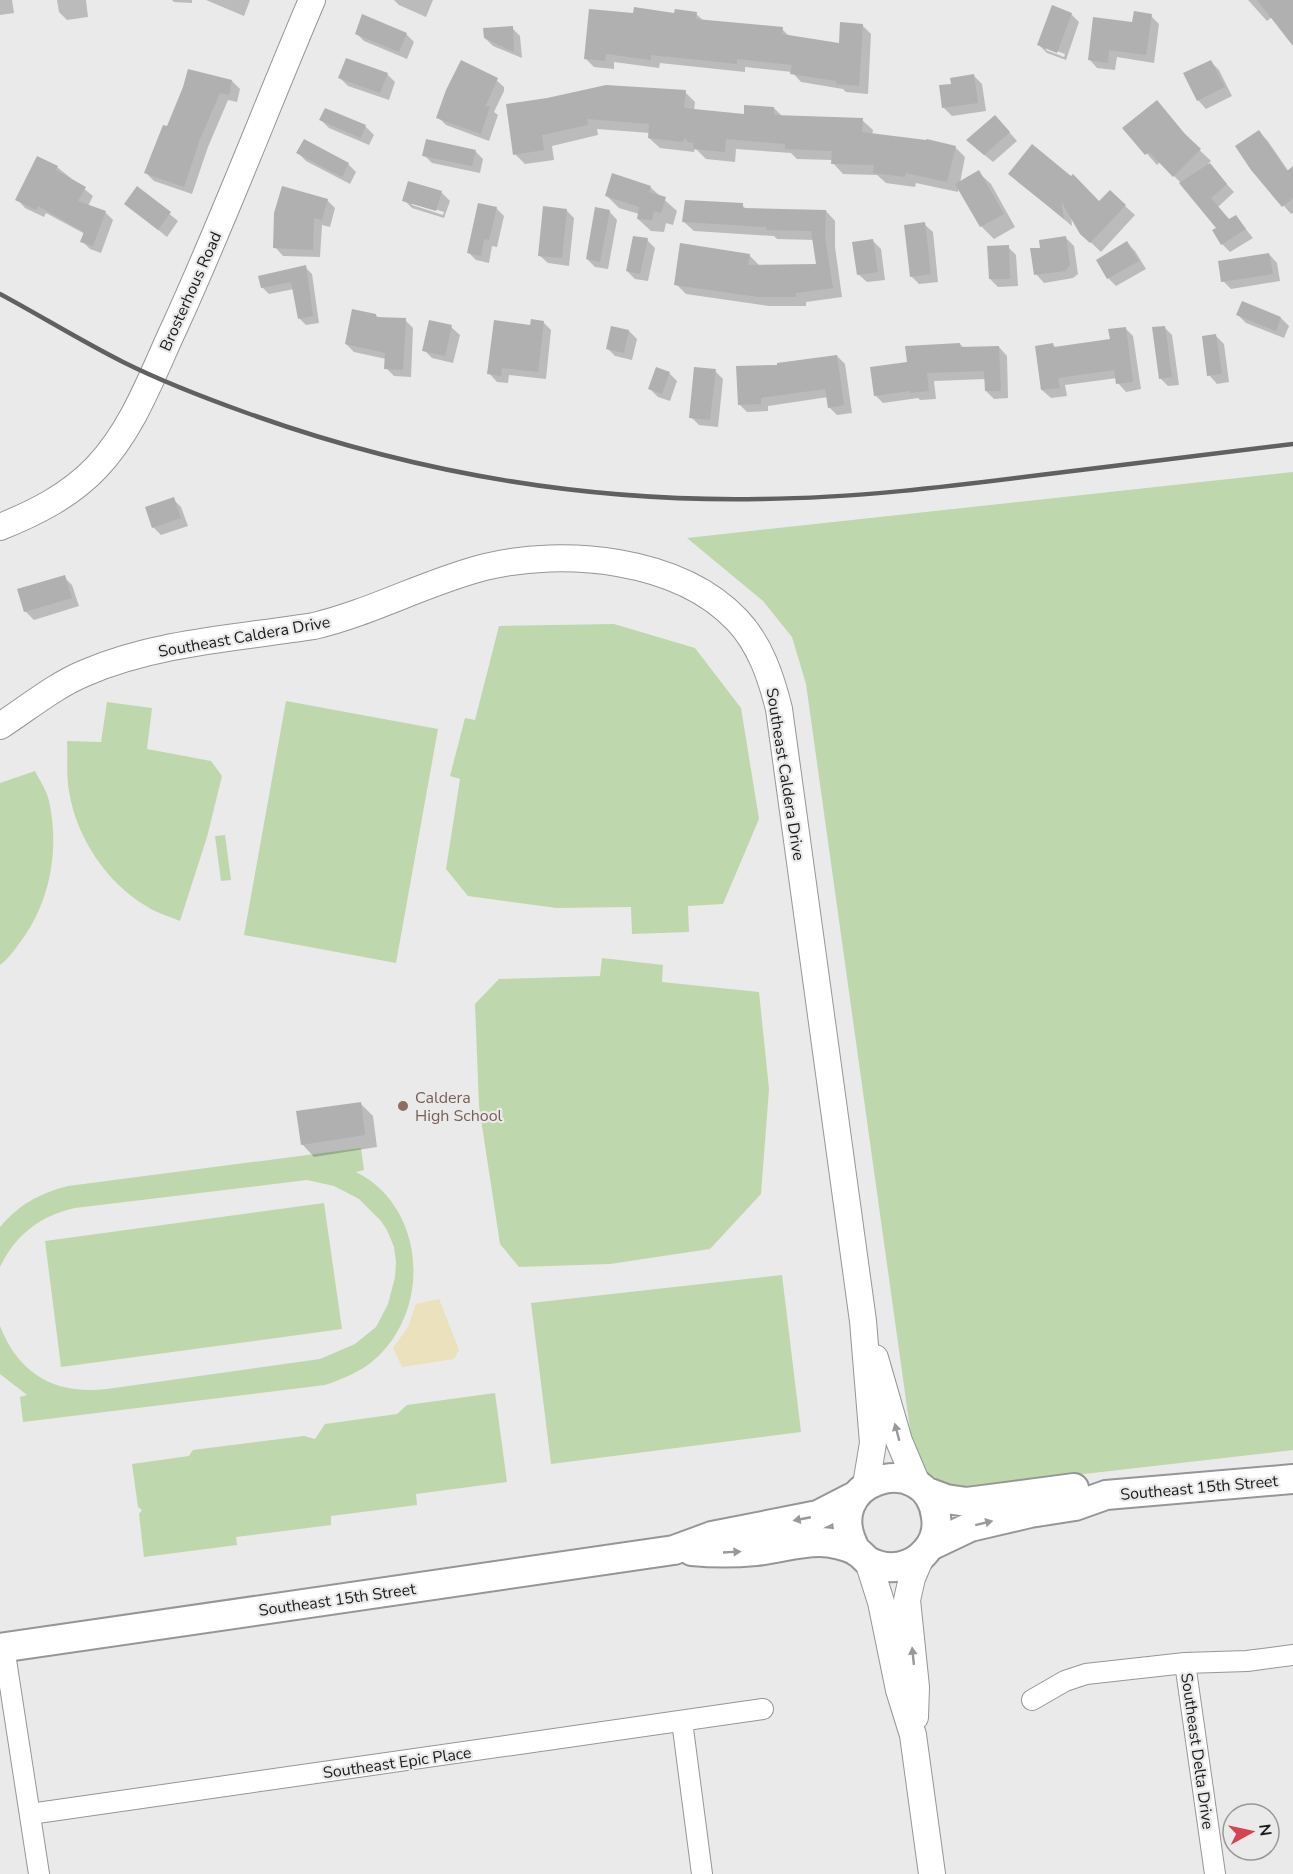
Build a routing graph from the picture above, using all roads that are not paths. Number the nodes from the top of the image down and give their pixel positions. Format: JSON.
{"nodes":[{"id":1,"x":312,"y":0,"type":"edge"},
{"id":2,"x":0,"y":527,"type":"edge"},
{"id":3,"x":0,"y":726,"type":"edge"},
{"id":4,"x":863,"y":1321,"type":"junction"},
{"id":5,"x":1293,"y":1479,"type":"edge"},
{"id":6,"x":921,"y":1489,"type":"junction"},
{"id":7,"x":861,"y":1490,"type":"junction"},
{"id":8,"x":1106,"y":1495,"type":"junction"},
{"id":9,"x":674,"y":1550,"type":"junction"},
{"id":10,"x":926,"y":1552,"type":"junction"},
{"id":11,"x":862,"y":1556,"type":"junction"},
{"id":12,"x":2,"y":1647,"type":"edge"},
{"id":13,"x":1293,"y":1655,"type":"edge"},
{"id":14,"x":1185,"y":1663,"type":"junction"},
{"id":15,"x":1032,"y":1700,"type":"dead end"},
{"id":16,"x":764,"y":1709,"type":"dead end"},
{"id":17,"x":682,"y":1721,"type":"junction"},
{"id":18,"x":913,"y":1735,"type":"junction"},
{"id":19,"x":30,"y":1814,"type":"junction"},
{"id":20,"x":39,"y":1874,"type":"edge"},
{"id":21,"x":702,"y":1874,"type":"edge"},
{"id":22,"x":932,"y":1874,"type":"edge"},
{"id":23,"x":1215,"y":1874,"type":"edge"}],
"edges":[{"from":1,"to":2,"type":"street","name":"Brosterhous Road"},
{"from":3,"to":4,"type":"street","name":"Southeast Caldera Drive"},
{"from":6,"to":4,"type":"street","name":"Southeast Caldera Drive","one_way":true},
{"from":4,"to":7,"type":"street","name":"Southeast Caldera Drive"},
{"from":5,"to":8,"type":"main road","name":"Southeast 15th Street"},
{"from":6,"to":7,"type":"main road"},
{"from":6,"to":8,"type":"main road","name":"Southeast 15th Street"},
{"from":6,"to":10,"type":"main road"},
{"from":7,"to":9,"type":"main road","name":"Southeast 15th Street","one_way":true},
{"from":7,"to":11,"type":"main road"},
{"from":10,"to":8,"type":"main road","name":"Southeast 15th Street","one_way":true},
{"from":9,"to":11,"type":"main road","name":"Southeast 15th Street","one_way":true},
{"from":9,"to":12,"type":"main road","name":"Southeast 15th Street"},
{"from":10,"to":11,"type":"main road"},
{"from":18,"to":10,"type":"street","one_way":true},
{"from":11,"to":18,"type":"street"},
{"from":12,"to":19,"type":"street"},
{"from":13,"to":14,"type":"street"},
{"from":14,"to":15,"type":"street"},
{"from":14,"to":23,"type":"street","name":"Southeast Delta Drive"},
{"from":16,"to":17,"type":"street","name":"Southeast Epic Place"},
{"from":17,"to":19,"type":"street","name":"Southeast Epic Place"},
{"from":17,"to":21,"type":"street"},
{"from":18,"to":22,"type":"street"},
{"from":19,"to":20,"type":"street"}]}
